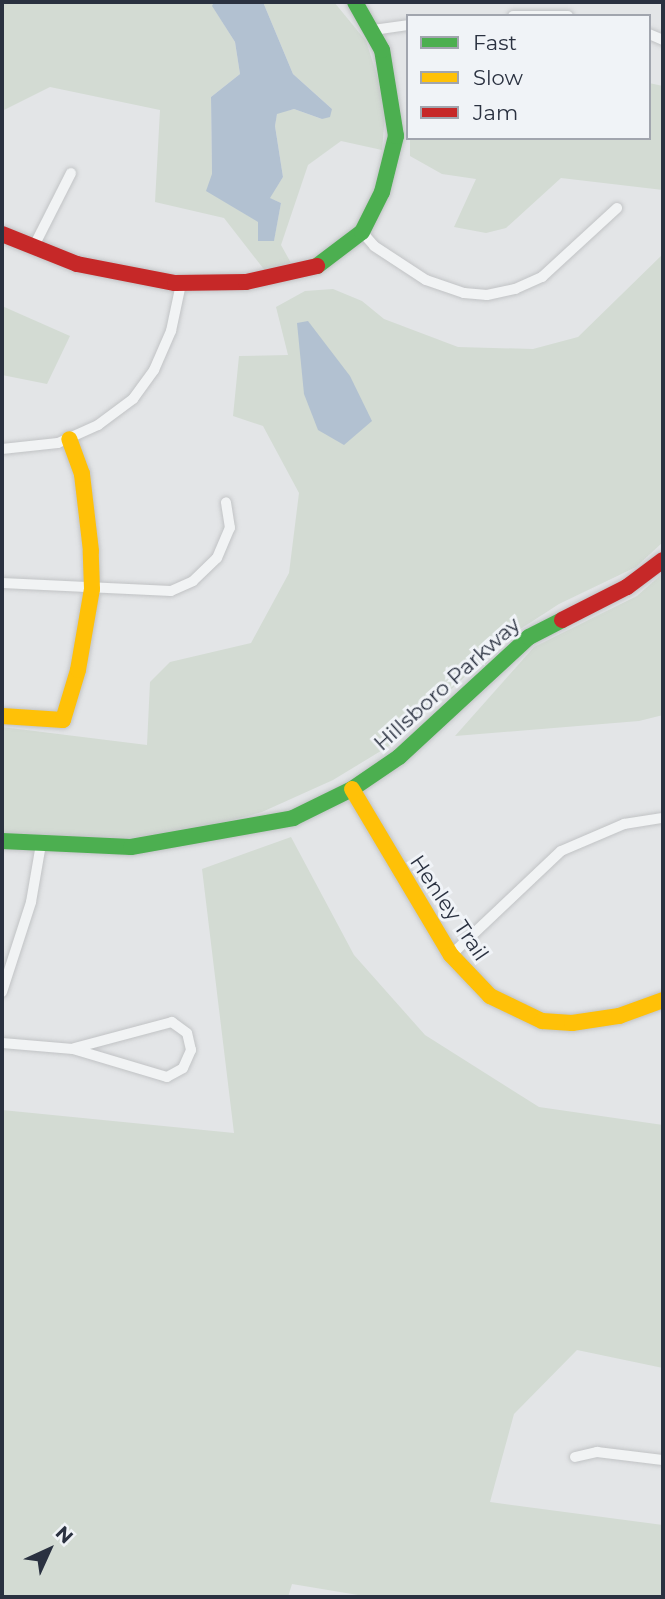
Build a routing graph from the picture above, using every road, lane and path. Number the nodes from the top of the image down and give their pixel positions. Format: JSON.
{"nodes":[{"id":1,"x":355,"y":2,"type":"edge"},
{"id":2,"x":406,"y":25,"type":"edge"},
{"id":3,"x":373,"y":30,"type":"junction"},
{"id":4,"x":71,"y":173,"type":"dead end"},
{"id":5,"x":617,"y":208,"type":"dead end"},
{"id":6,"x":362,"y":232,"type":"junction"},
{"id":7,"x":2,"y":234,"type":"edge"},
{"id":8,"x":33,"y":248,"type":"junction"},
{"id":9,"x":181,"y":284,"type":"junction"},
{"id":10,"x":69,"y":439,"type":"junction"},
{"id":11,"x":2,"y":449,"type":"edge"},
{"id":12,"x":226,"y":502,"type":"dead end"},
{"id":13,"x":663,"y":560,"type":"edge"},
{"id":14,"x":2,"y":583,"type":"edge"},
{"id":15,"x":92,"y":589,"type":"junction"},
{"id":16,"x":2,"y":716,"type":"edge"},
{"id":17,"x":352,"y":789,"type":"junction"},
{"id":18,"x":663,"y":818,"type":"edge"},
{"id":19,"x":2,"y":841,"type":"edge"},
{"id":20,"x":41,"y":844,"type":"junction"},
{"id":21,"x":451,"y":955,"type":"junction"},
{"id":22,"x":2,"y":992,"type":"edge"},
{"id":23,"x":663,"y":1000,"type":"edge"},
{"id":24,"x":2,"y":1043,"type":"edge"},
{"id":25,"x":74,"y":1048,"type":"dead end"},
{"id":26,"x":575,"y":1457,"type":"dead end"},
{"id":27,"x":663,"y":1460,"type":"edge"}],
"edges":[{"from":1,"to":3,"type":"street"},
{"from":2,"to":3,"type":"street"},
{"from":3,"to":6,"type":"street"},
{"from":4,"to":8,"type":"street"},
{"from":5,"to":6,"type":"street"},
{"from":6,"to":9,"type":"street"},
{"from":7,"to":8,"type":"street"},
{"from":8,"to":9,"type":"street"},
{"from":9,"to":10,"type":"street"},
{"from":10,"to":11,"type":"street"},
{"from":10,"to":15,"type":"street"},
{"from":12,"to":15,"type":"street"},
{"from":13,"to":17,"type":"street","name":"Hillsboro Parkway"},
{"from":14,"to":15,"type":"street"},
{"from":15,"to":16,"type":"street"},
{"from":17,"to":20,"type":"street","name":"Hillsboro Parkway"},
{"from":17,"to":21,"type":"street","name":"Henley Trail"},
{"from":18,"to":21,"type":"street"},
{"from":19,"to":20,"type":"street","name":"Hillsboro Parkway"},
{"from":20,"to":22,"type":"street"},
{"from":21,"to":23,"type":"street","name":"Henley Trail"},
{"from":24,"to":25,"type":"street"},
{"from":26,"to":27,"type":"street"}]}
